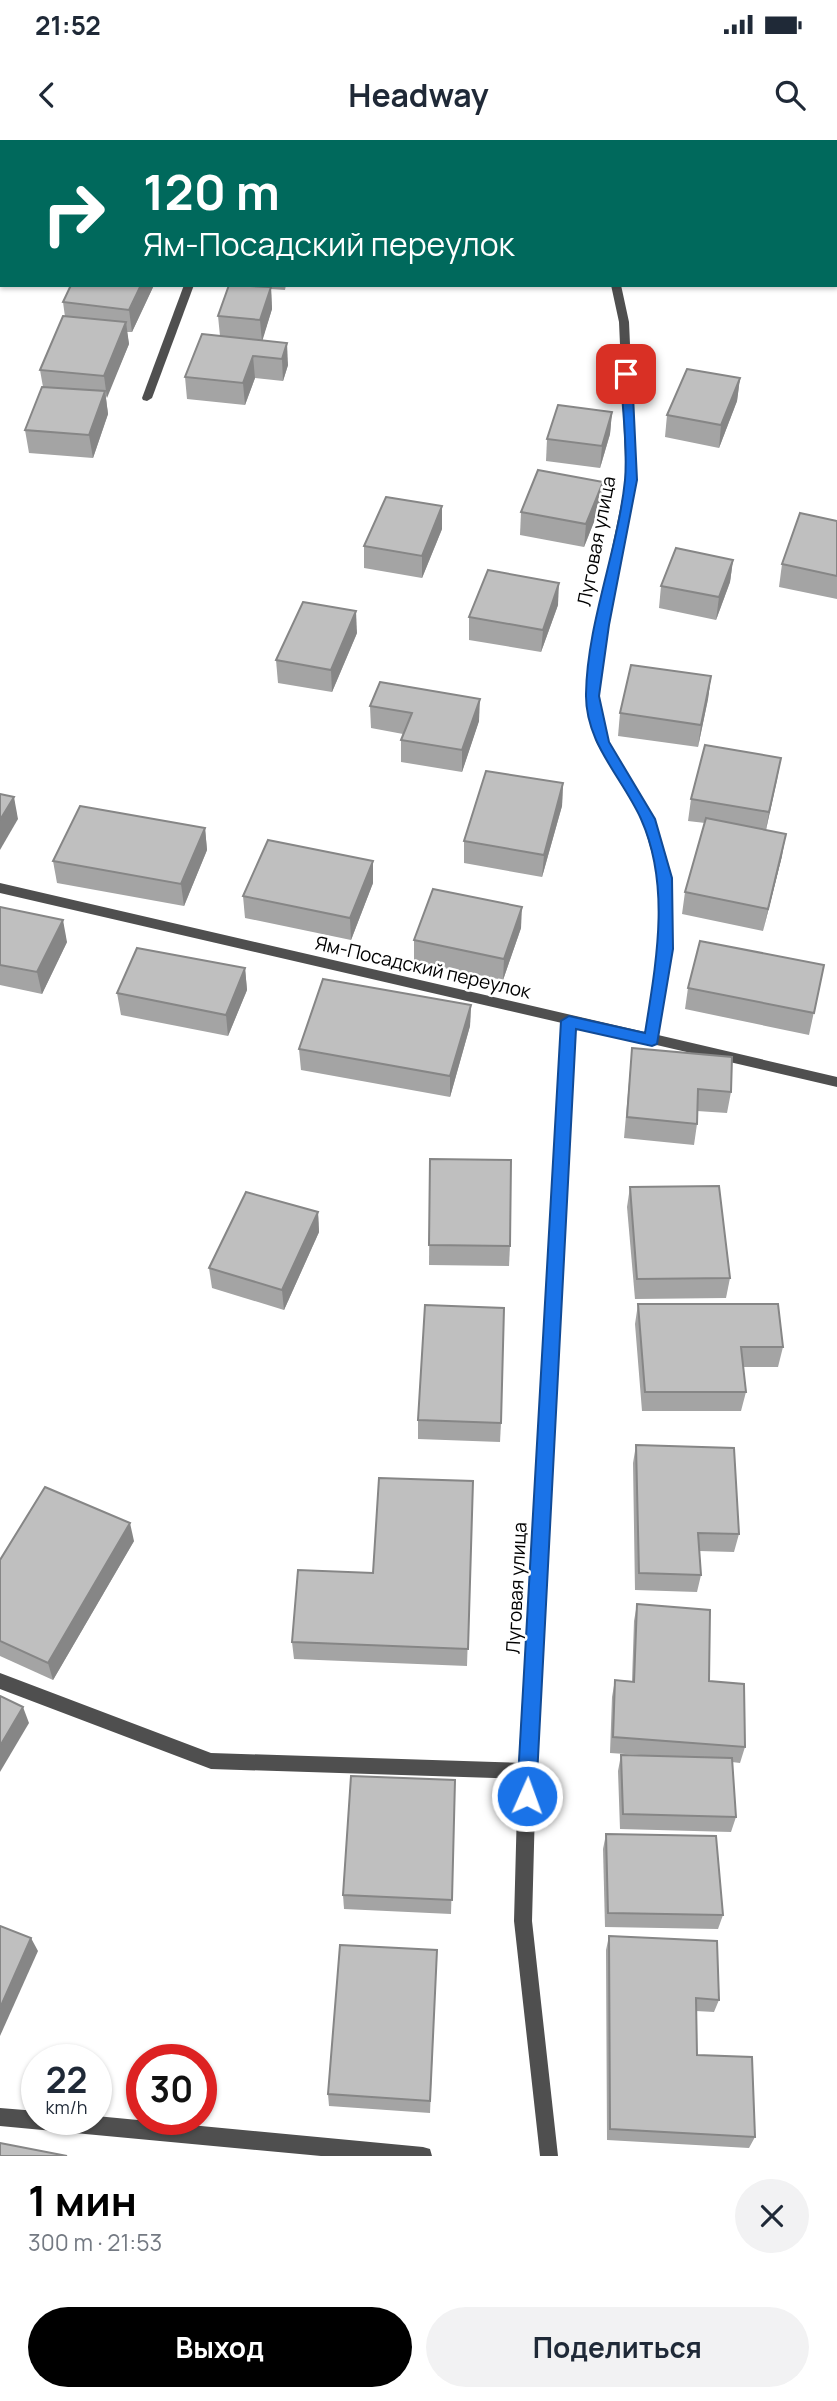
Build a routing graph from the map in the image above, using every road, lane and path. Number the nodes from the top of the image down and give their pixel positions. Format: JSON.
{"nodes":[{"id":1,"x":188,"y":287,"type":"edge"},
{"id":2,"x":616,"y":287,"type":"edge"},
{"id":3,"x":147,"y":398,"type":"dead end"},
{"id":4,"x":0,"y":888,"type":"edge"},
{"id":5,"x":569,"y":1021,"type":"junction"},
{"id":6,"x":652,"y":1040,"type":"junction"},
{"id":7,"x":837,"y":1082,"type":"edge"},
{"id":8,"x":0,"y":1681,"type":"edge"},
{"id":9,"x":527,"y":1771,"type":"junction"},
{"id":10,"x":0,"y":2117,"type":"edge"},
{"id":11,"x":423,"y":2156,"type":"edge"},
{"id":12,"x":549,"y":2156,"type":"edge"}],
"edges":[{"from":1,"to":3,"type":"street"},
{"from":2,"to":6,"type":"street","name":"Луговая улица"},
{"from":4,"to":5,"type":"street","name":"Ям-Посадский переулок"},
{"from":5,"to":6,"type":"street","name":"Ям-Посадский переулок"},
{"from":5,"to":9,"type":"street","name":"Луговая улица"},
{"from":6,"to":7,"type":"street","name":"Ям-Посадский переулок"},
{"from":8,"to":9,"type":"street"},
{"from":9,"to":12,"type":"street","name":"Луговая улица"},
{"from":10,"to":11,"type":"street"}]}
